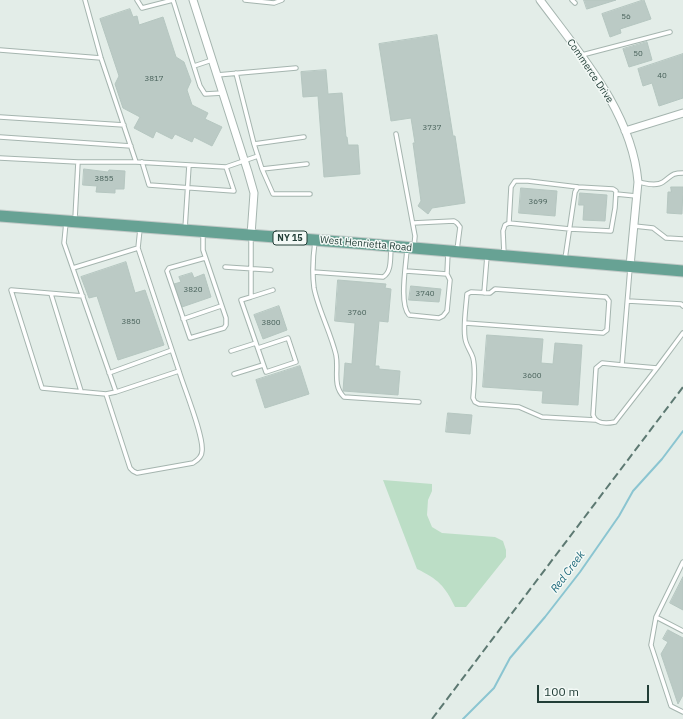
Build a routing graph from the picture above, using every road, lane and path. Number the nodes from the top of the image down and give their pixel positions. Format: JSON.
{"nodes":[{"id":1,"x":85,"y":0,"type":"edge"},
{"id":2,"x":137,"y":0,"type":"edge"},
{"id":3,"x":193,"y":0,"type":"edge"},
{"id":4,"x":246,"y":0,"type":"edge"},
{"id":5,"x":282,"y":0,"type":"edge"},
{"id":6,"x":540,"y":0,"type":"edge"},
{"id":7,"x":670,"y":32,"type":"dead end"},
{"id":8,"x":0,"y":50,"type":"edge"},
{"id":9,"x":581,"y":56,"type":"junction"},
{"id":10,"x":102,"y":58,"type":"junction"},
{"id":11,"x":212,"y":60,"type":"junction"},
{"id":12,"x":194,"y":66,"type":"junction"},
{"id":13,"x":296,"y":68,"type":"dead end"},
{"id":14,"x":236,"y":74,"type":"junction"},
{"id":15,"x":216,"y":75,"type":"junction"},
{"id":16,"x":223,"y":93,"type":"junction"},
{"id":17,"x":683,"y":113,"type":"edge"},
{"id":18,"x":0,"y":117,"type":"edge"},
{"id":19,"x":124,"y":125,"type":"junction"},
{"id":20,"x":625,"y":131,"type":"junction"},
{"id":21,"x":396,"y":134,"type":"dead end"},
{"id":22,"x":0,"y":137,"type":"edge"},
{"id":23,"x":304,"y":137,"type":"dead end"},
{"id":24,"x":254,"y":144,"type":"junction"},
{"id":25,"x":131,"y":146,"type":"junction"},
{"id":26,"x":258,"y":156,"type":"junction"},
{"id":27,"x":0,"y":158,"type":"edge"},
{"id":28,"x":245,"y":160,"type":"junction"},
{"id":29,"x":78,"y":162,"type":"junction"},
{"id":30,"x":136,"y":162,"type":"junction"},
{"id":31,"x":142,"y":162,"type":"junction"},
{"id":32,"x":307,"y":164,"type":"dead end"},
{"id":33,"x":189,"y":166,"type":"junction"},
{"id":34,"x":226,"y":167,"type":"junction"},
{"id":35,"x":262,"y":168,"type":"junction"},
{"id":36,"x":683,"y":173,"type":"edge"},
{"id":37,"x":638,"y":182,"type":"junction"},
{"id":38,"x":188,"y":187,"type":"junction"},
{"id":39,"x":578,"y":187,"type":"junction"},
{"id":40,"x":310,"y":194,"type":"dead end"},
{"id":41,"x":616,"y":194,"type":"junction"},
{"id":42,"x":636,"y":196,"type":"junction"},
{"id":43,"x":0,"y":216,"type":"edge"},
{"id":44,"x":70,"y":221,"type":"junction"},
{"id":45,"x":413,"y":223,"type":"junction"},
{"id":46,"x":509,"y":223,"type":"junction"},
{"id":47,"x":634,"y":226,"type":"junction"},
{"id":48,"x":140,"y":227,"type":"junction"},
{"id":49,"x":185,"y":230,"type":"junction"},
{"id":50,"x":570,"y":230,"type":"junction"},
{"id":51,"x":203,"y":232,"type":"junction"},
{"id":52,"x":251,"y":235,"type":"junction"},
{"id":53,"x":683,"y":239,"type":"edge"},
{"id":54,"x":315,"y":240,"type":"junction"},
{"id":55,"x":391,"y":246,"type":"junction"},
{"id":56,"x":138,"y":248,"type":"junction"},
{"id":57,"x":411,"y":248,"type":"junction"},
{"id":58,"x":452,"y":251,"type":"junction"},
{"id":59,"x":487,"y":254,"type":"junction"},
{"id":60,"x":504,"y":255,"type":"junction"},
{"id":61,"x":205,"y":258,"type":"junction"},
{"id":62,"x":565,"y":260,"type":"junction"},
{"id":63,"x":630,"y":266,"type":"junction"},
{"id":64,"x":225,"y":267,"type":"dead end"},
{"id":65,"x":73,"y":268,"type":"junction"},
{"id":66,"x":251,"y":269,"type":"junction"},
{"id":67,"x":271,"y":270,"type":"dead end"},
{"id":68,"x":406,"y":271,"type":"junction"},
{"id":69,"x":683,"y":271,"type":"edge"},
{"id":70,"x":314,"y":272,"type":"junction"},
{"id":71,"x":447,"y":274,"type":"junction"},
{"id":72,"x":273,"y":290,"type":"dead end"},
{"id":73,"x":484,"y":293,"type":"junction"},
{"id":74,"x":51,"y":294,"type":"junction"},
{"id":75,"x":83,"y":296,"type":"junction"},
{"id":76,"x":251,"y":297,"type":"junction"},
{"id":77,"x":628,"y":301,"type":"junction"},
{"id":78,"x":221,"y":306,"type":"junction"},
{"id":79,"x":683,"y":306,"type":"edge"},
{"id":80,"x":183,"y":319,"type":"junction"},
{"id":81,"x":465,"y":323,"type":"junction"},
{"id":82,"x":683,"y":333,"type":"edge"},
{"id":83,"x":256,"y":342,"type":"junction"},
{"id":84,"x":258,"y":348,"type":"junction"},
{"id":85,"x":172,"y":350,"type":"junction"},
{"id":86,"x":231,"y":351,"type":"dead end"},
{"id":87,"x":622,"y":364,"type":"junction"},
{"id":88,"x":263,"y":365,"type":"junction"},
{"id":89,"x":657,"y":368,"type":"junction"},
{"id":90,"x":179,"y":371,"type":"junction"},
{"id":91,"x":110,"y":373,"type":"junction"},
{"id":92,"x":234,"y":374,"type":"dead end"},
{"id":93,"x":81,"y":391,"type":"junction"},
{"id":94,"x":116,"y":392,"type":"junction"},
{"id":95,"x":106,"y":394,"type":"junction"},
{"id":96,"x":419,"y":402,"type":"dead end"},
{"id":97,"x":595,"y":420,"type":"junction"},
{"id":98,"x":683,"y":562,"type":"edge"},
{"id":99,"x":656,"y":617,"type":"junction"},
{"id":100,"x":683,"y":631,"type":"edge"},
{"id":101,"x":683,"y":712,"type":"edge"}],
"edges":[{"from":1,"to":10,"type":"lane"},
{"from":2,"to":12,"type":"lane"},
{"from":3,"to":11,"type":"street"},
{"from":4,"to":5,"type":"lane"},
{"from":6,"to":9,"type":"street","name":"Commerce Drive"},
{"from":7,"to":9,"type":"lane"},
{"from":8,"to":10,"type":"lane"},
{"from":9,"to":20,"type":"street","name":"Commerce Drive"},
{"from":10,"to":19,"type":"lane"},
{"from":11,"to":12,"type":"lane"},
{"from":11,"to":15,"type":"street"},
{"from":12,"to":16,"type":"lane"},
{"from":13,"to":14,"type":"lane"},
{"from":14,"to":15,"type":"lane"},
{"from":14,"to":24,"type":"lane"},
{"from":15,"to":16,"type":"street"},
{"from":16,"to":28,"type":"street"},
{"from":17,"to":20,"type":"street"},
{"from":18,"to":19,"type":"lane"},
{"from":19,"to":25,"type":"lane"},
{"from":20,"to":37,"type":"street","name":"Commerce Drive"},
{"from":21,"to":45,"type":"lane"},
{"from":22,"to":25,"type":"lane"},
{"from":23,"to":24,"type":"lane"},
{"from":24,"to":26,"type":"lane"},
{"from":25,"to":30,"type":"lane"},
{"from":26,"to":28,"type":"lane"},
{"from":26,"to":35,"type":"lane"},
{"from":27,"to":29,"type":"lane"},
{"from":28,"to":34,"type":"lane"},
{"from":28,"to":52,"type":"street"},
{"from":29,"to":30,"type":"lane"},
{"from":29,"to":44,"type":"lane"},
{"from":30,"to":31,"type":"lane"},
{"from":31,"to":33,"type":"lane"},
{"from":31,"to":38,"type":"lane"},
{"from":32,"to":35,"type":"lane"},
{"from":33,"to":34,"type":"lane"},
{"from":33,"to":38,"type":"lane"},
{"from":34,"to":38,"type":"lane"},
{"from":35,"to":40,"type":"lane"},
{"from":36,"to":37,"type":"lane"},
{"from":37,"to":42,"type":"street","name":"Commerce Drive"},
{"from":38,"to":49,"type":"lane"},
{"from":39,"to":41,"type":"lane"},
{"from":39,"to":46,"type":"lane"},
{"from":39,"to":50,"type":"lane"},
{"from":41,"to":42,"type":"lane"},
{"from":41,"to":50,"type":"lane"},
{"from":42,"to":47,"type":"street","name":"Commerce Drive"},
{"from":43,"to":44,"type":"main road","name":"West Henrietta Road","number":"NY 15"},
{"from":44,"to":48,"type":"main road","name":"West Henrietta Road","number":"NY 15"},
{"from":44,"to":65,"type":"lane"},
{"from":45,"to":57,"type":"lane"},
{"from":45,"to":58,"type":"lane"},
{"from":46,"to":50,"type":"lane"},
{"from":46,"to":60,"type":"lane"},
{"from":47,"to":53,"type":"lane"},
{"from":47,"to":63,"type":"street","name":"Commerce Drive"},
{"from":48,"to":49,"type":"main road","name":"West Henrietta Road","number":"NY 15"},
{"from":48,"to":56,"type":"lane"},
{"from":49,"to":51,"type":"main road","name":"West Henrietta Road","number":"NY 15"},
{"from":50,"to":62,"type":"lane"},
{"from":51,"to":52,"type":"main road","name":"West Henrietta Road","number":"NY 15"},
{"from":51,"to":61,"type":"lane"},
{"from":52,"to":54,"type":"main road","name":"West Henrietta Road","number":"NY 15"},
{"from":52,"to":66,"type":"lane"},
{"from":54,"to":55,"type":"main road","name":"West Henrietta Road","number":"NY 15"},
{"from":54,"to":70,"type":"lane"},
{"from":55,"to":57,"type":"main road","name":"West Henrietta Road","number":"NY 15"},
{"from":55,"to":70,"type":"lane"},
{"from":56,"to":65,"type":"lane"},
{"from":56,"to":85,"type":"lane"},
{"from":57,"to":58,"type":"main road","name":"West Henrietta Road","number":"NY 15"},
{"from":57,"to":68,"type":"lane"},
{"from":58,"to":59,"type":"main road","name":"West Henrietta Road","number":"NY 15"},
{"from":58,"to":71,"type":"lane"},
{"from":59,"to":60,"type":"main road","name":"West Henrietta Road","number":"NY 15"},
{"from":59,"to":73,"type":"lane"},
{"from":60,"to":62,"type":"main road","name":"West Henrietta Road","number":"NY 15"},
{"from":61,"to":78,"type":"lane"},
{"from":61,"to":80,"type":"lane"},
{"from":62,"to":63,"type":"main road","name":"West Henrietta Road","number":"NY 15"},
{"from":63,"to":69,"type":"main road","name":"West Henrietta Road","number":"NY 15"},
{"from":63,"to":77,"type":"lane"},
{"from":64,"to":66,"type":"lane"},
{"from":65,"to":75,"type":"lane"},
{"from":66,"to":67,"type":"lane"},
{"from":66,"to":76,"type":"lane"},
{"from":68,"to":71,"type":"lane"},
{"from":68,"to":71,"type":"lane"},
{"from":70,"to":96,"type":"lane"},
{"from":72,"to":76,"type":"lane"},
{"from":73,"to":81,"type":"lane"},
{"from":73,"to":81,"type":"lane"},
{"from":74,"to":75,"type":"lane"},
{"from":74,"to":93,"type":"lane"},
{"from":74,"to":93,"type":"lane"},
{"from":75,"to":91,"type":"lane"},
{"from":76,"to":83,"type":"lane"},
{"from":77,"to":79,"type":"lane"},
{"from":77,"to":87,"type":"lane"},
{"from":78,"to":80,"type":"lane"},
{"from":78,"to":80,"type":"lane"},
{"from":81,"to":97,"type":"lane"},
{"from":82,"to":89,"type":"lane"},
{"from":83,"to":84,"type":"lane"},
{"from":83,"to":86,"type":"lane"},
{"from":84,"to":88,"type":"lane"},
{"from":84,"to":88,"type":"lane"},
{"from":85,"to":90,"type":"lane"},
{"from":85,"to":91,"type":"lane"},
{"from":87,"to":89,"type":"lane"},
{"from":87,"to":97,"type":"lane"},
{"from":88,"to":92,"type":"lane"},
{"from":89,"to":97,"type":"lane"},
{"from":90,"to":94,"type":"lane"},
{"from":90,"to":95,"type":"lane"},
{"from":91,"to":94,"type":"lane"},
{"from":93,"to":95,"type":"lane"},
{"from":94,"to":95,"type":"lane"},
{"from":98,"to":99,"type":"lane"},
{"from":99,"to":100,"type":"lane"},
{"from":99,"to":101,"type":"lane"}]}
